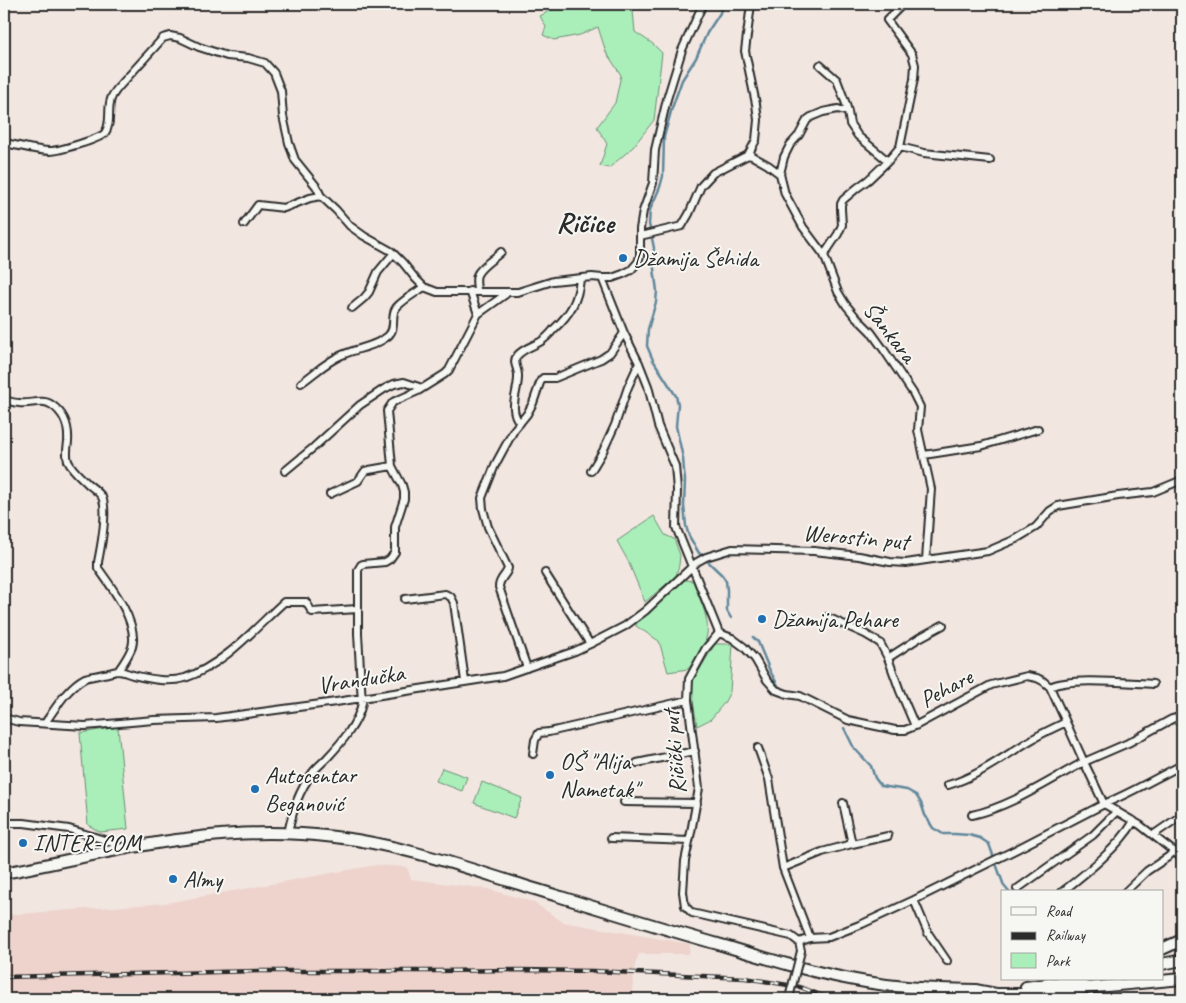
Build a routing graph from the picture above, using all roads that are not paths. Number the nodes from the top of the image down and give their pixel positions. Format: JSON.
{"nodes":[{"id":1,"x":703,"y":4,"type":"edge"},
{"id":2,"x":750,"y":4,"type":"edge"},
{"id":3,"x":903,"y":4,"type":"edge"},
{"id":4,"x":820,"y":65,"type":"dead end"},
{"id":5,"x":848,"y":112,"type":"junction"},
{"id":6,"x":4,"y":143,"type":"edge"},
{"id":7,"x":900,"y":147,"type":"junction"},
{"id":8,"x":748,"y":155,"type":"junction"},
{"id":9,"x":990,"y":160,"type":"dead end"},
{"id":10,"x":888,"y":161,"type":"junction"},
{"id":11,"x":780,"y":174,"type":"junction"},
{"id":12,"x":321,"y":196,"type":"junction"},
{"id":13,"x":244,"y":224,"type":"dead end"},
{"id":14,"x":640,"y":236,"type":"junction"},
{"id":15,"x":501,"y":252,"type":"dead end"},
{"id":16,"x":394,"y":254,"type":"junction"},
{"id":17,"x":824,"y":254,"type":"junction"},
{"id":18,"x":580,"y":278,"type":"junction"},
{"id":19,"x":602,"y":278,"type":"junction"},
{"id":20,"x":424,"y":287,"type":"junction"},
{"id":21,"x":474,"y":291,"type":"junction"},
{"id":22,"x":506,"y":292,"type":"junction"},
{"id":23,"x":352,"y":308,"type":"dead end"},
{"id":24,"x":478,"y":314,"type":"junction"},
{"id":25,"x":624,"y":333,"type":"junction"},
{"id":26,"x":639,"y":363,"type":"junction"},
{"id":27,"x":301,"y":383,"type":"dead end"},
{"id":28,"x":422,"y":388,"type":"junction"},
{"id":29,"x":4,"y":400,"type":"edge"},
{"id":30,"x":520,"y":423,"type":"junction"},
{"id":31,"x":1038,"y":429,"type":"dead end"},
{"id":32,"x":924,"y":455,"type":"junction"},
{"id":33,"x":392,"y":466,"type":"junction"},
{"id":34,"x":286,"y":471,"type":"dead end"},
{"id":35,"x":591,"y":471,"type":"dead end"},
{"id":36,"x":1182,"y":480,"type":"edge"},
{"id":37,"x":330,"y":494,"type":"dead end"},
{"id":38,"x":926,"y":560,"type":"junction"},
{"id":39,"x":692,"y":567,"type":"junction"},
{"id":40,"x":545,"y":573,"type":"dead end"},
{"id":41,"x":405,"y":599,"type":"dead end"},
{"id":42,"x":357,"y":609,"type":"junction"},
{"id":43,"x":827,"y":617,"type":"dead end"},
{"id":44,"x":943,"y":625,"type":"dead end"},
{"id":45,"x":719,"y":633,"type":"junction"},
{"id":46,"x":590,"y":644,"type":"junction"},
{"id":47,"x":888,"y":658,"type":"junction"},
{"id":48,"x":527,"y":668,"type":"junction"},
{"id":49,"x":118,"y":671,"type":"junction"},
{"id":50,"x":465,"y":681,"type":"junction"},
{"id":51,"x":1153,"y":684,"type":"dead end"},
{"id":52,"x":1050,"y":687,"type":"junction"},
{"id":53,"x":362,"y":697,"type":"junction"},
{"id":54,"x":688,"y":700,"type":"junction"},
{"id":55,"x":1182,"y":716,"type":"edge"},
{"id":56,"x":4,"y":718,"type":"edge"},
{"id":57,"x":1066,"y":722,"type":"junction"},
{"id":58,"x":46,"y":723,"type":"junction"},
{"id":59,"x":915,"y":726,"type":"junction"},
{"id":60,"x":758,"y":748,"type":"dead end"},
{"id":61,"x":695,"y":751,"type":"junction"},
{"id":62,"x":532,"y":754,"type":"dead end"},
{"id":63,"x":1084,"y":762,"type":"junction"},
{"id":64,"x":637,"y":763,"type":"dead end"},
{"id":65,"x":1182,"y":766,"type":"edge"},
{"id":66,"x":948,"y":785,"type":"dead end"},
{"id":67,"x":624,"y":802,"type":"dead end"},
{"id":68,"x":843,"y":803,"type":"dead end"},
{"id":69,"x":697,"y":804,"type":"junction"},
{"id":70,"x":1104,"y":804,"type":"junction"},
{"id":71,"x":1117,"y":811,"type":"junction"},
{"id":72,"x":972,"y":815,"type":"dead end"},
{"id":73,"x":1182,"y":815,"type":"edge"},
{"id":74,"x":1134,"y":821,"type":"junction"},
{"id":75,"x":4,"y":823,"type":"edge"},
{"id":76,"x":288,"y":833,"type":"junction"},
{"id":77,"x":1153,"y":835,"type":"junction"},
{"id":78,"x":888,"y":836,"type":"dead end"},
{"id":79,"x":611,"y":838,"type":"dead end"},
{"id":80,"x":689,"y":840,"type":"junction"},
{"id":81,"x":852,"y":844,"type":"junction"},
{"id":82,"x":116,"y":850,"type":"junction"},
{"id":83,"x":1174,"y":851,"type":"junction"},
{"id":84,"x":1182,"y":858,"type":"edge"},
{"id":85,"x":783,"y":868,"type":"junction"},
{"id":86,"x":4,"y":873,"type":"edge"},
{"id":87,"x":1017,"y":889,"type":"dead end"},
{"id":88,"x":1064,"y":890,"type":"edge"},
{"id":89,"x":1128,"y":890,"type":"edge"},
{"id":90,"x":914,"y":900,"type":"junction"},
{"id":91,"x":810,"y":938,"type":"junction"},
{"id":92,"x":1182,"y":940,"type":"edge"},
{"id":93,"x":799,"y":942,"type":"junction"},
{"id":94,"x":1164,"y":948,"type":"edge"},
{"id":95,"x":1182,"y":960,"type":"edge"},
{"id":96,"x":946,"y":961,"type":"dead end"},
{"id":97,"x":1164,"y":964,"type":"edge"},
{"id":98,"x":1182,"y":979,"type":"edge"},
{"id":99,"x":1076,"y":980,"type":"edge"},
{"id":100,"x":975,"y":990,"type":"junction"},
{"id":101,"x":790,"y":997,"type":"edge"}],
"edges":[{"from":1,"to":14,"type":"street"},
{"from":2,"to":8,"type":"street"},
{"from":3,"to":7,"type":"street"},
{"from":4,"to":5,"type":"street"},
{"from":5,"to":10,"type":"street"},
{"from":5,"to":11,"type":"street"},
{"from":6,"to":12,"type":"street"},
{"from":7,"to":9,"type":"street"},
{"from":7,"to":10,"type":"street"},
{"from":8,"to":11,"type":"street"},
{"from":8,"to":14,"type":"street"},
{"from":10,"to":17,"type":"street"},
{"from":11,"to":17,"type":"street","name":"Šankara"},
{"from":12,"to":13,"type":"street"},
{"from":12,"to":16,"type":"street"},
{"from":14,"to":19,"type":"street"},
{"from":15,"to":21,"type":"street"},
{"from":16,"to":20,"type":"street"},
{"from":16,"to":23,"type":"street"},
{"from":17,"to":32,"type":"street","name":"Šankara"},
{"from":18,"to":19,"type":"street"},
{"from":18,"to":22,"type":"street"},
{"from":18,"to":30,"type":"street"},
{"from":19,"to":25,"type":"street"},
{"from":20,"to":21,"type":"street"},
{"from":20,"to":27,"type":"street"},
{"from":21,"to":22,"type":"street"},
{"from":21,"to":24,"type":"street"},
{"from":22,"to":24,"type":"street"},
{"from":24,"to":28,"type":"street"},
{"from":25,"to":26,"type":"street"},
{"from":25,"to":30,"type":"street"},
{"from":26,"to":35,"type":"street"},
{"from":26,"to":39,"type":"street"},
{"from":28,"to":33,"type":"street"},
{"from":28,"to":34,"type":"street"},
{"from":29,"to":49,"type":"street"},
{"from":30,"to":48,"type":"street"},
{"from":31,"to":32,"type":"street"},
{"from":32,"to":38,"type":"street","name":"Šankara"},
{"from":33,"to":37,"type":"street"},
{"from":33,"to":42,"type":"street"},
{"from":36,"to":38,"type":"street","name":"Werostin put"},
{"from":38,"to":39,"type":"street","name":"Werostin put"},
{"from":39,"to":45,"type":"street"},
{"from":39,"to":46,"type":"street","name":"Vrandučka"},
{"from":40,"to":46,"type":"street"},
{"from":41,"to":50,"type":"street"},
{"from":42,"to":49,"type":"street"},
{"from":42,"to":53,"type":"street"},
{"from":43,"to":47,"type":"street"},
{"from":44,"to":47,"type":"street"},
{"from":45,"to":54,"type":"street","name":"Ričički put"},
{"from":45,"to":59,"type":"street","name":"Pehare"},
{"from":46,"to":48,"type":"street","name":"Vrandučka"},
{"from":47,"to":59,"type":"street"},
{"from":48,"to":50,"type":"street","name":"Vrandučka"},
{"from":49,"to":58,"type":"street"},
{"from":50,"to":53,"type":"street","name":"Vrandučka"},
{"from":51,"to":52,"type":"street"},
{"from":52,"to":57,"type":"street"},
{"from":52,"to":59,"type":"street","name":"Pehare"},
{"from":53,"to":58,"type":"street","name":"Vrandučka"},
{"from":53,"to":76,"type":"street"},
{"from":54,"to":61,"type":"street","name":"Ričički put"},
{"from":54,"to":62,"type":"street"},
{"from":55,"to":63,"type":"street"},
{"from":56,"to":58,"type":"street","name":"Vrandučka"},
{"from":57,"to":63,"type":"street"},
{"from":57,"to":66,"type":"street"},
{"from":60,"to":85,"type":"street"},
{"from":61,"to":64,"type":"street"},
{"from":61,"to":69,"type":"street","name":"Ričički put"},
{"from":63,"to":70,"type":"street"},
{"from":63,"to":72,"type":"street"},
{"from":65,"to":70,"type":"street"},
{"from":67,"to":69,"type":"street"},
{"from":68,"to":81,"type":"street"},
{"from":69,"to":80,"type":"street","name":"Ričički put"},
{"from":70,"to":71,"type":"street"},
{"from":70,"to":90,"type":"street"},
{"from":71,"to":74,"type":"street"},
{"from":71,"to":87,"type":"street"},
{"from":73,"to":77,"type":"street"},
{"from":74,"to":77,"type":"street"},
{"from":74,"to":88,"type":"street"},
{"from":75,"to":82,"type":"street"},
{"from":76,"to":82,"type":"main road"},
{"from":76,"to":100,"type":"main road"},
{"from":77,"to":83,"type":"street"},
{"from":78,"to":81,"type":"street"},
{"from":79,"to":80,"type":"street"},
{"from":80,"to":93,"type":"street","name":"Ričički put"},
{"from":81,"to":85,"type":"street"},
{"from":82,"to":86,"type":"main road"},
{"from":83,"to":84,"type":"street"},
{"from":83,"to":89,"type":"street"},
{"from":85,"to":91,"type":"street"},
{"from":90,"to":91,"type":"street"},
{"from":90,"to":96,"type":"street"},
{"from":91,"to":93,"type":"street"},
{"from":92,"to":94,"type":"main road"},
{"from":93,"to":101,"type":"street","bridge":true},
{"from":95,"to":97,"type":"main road"},
{"from":98,"to":100,"type":"main road"},
{"from":99,"to":100,"type":"main road"}]}
